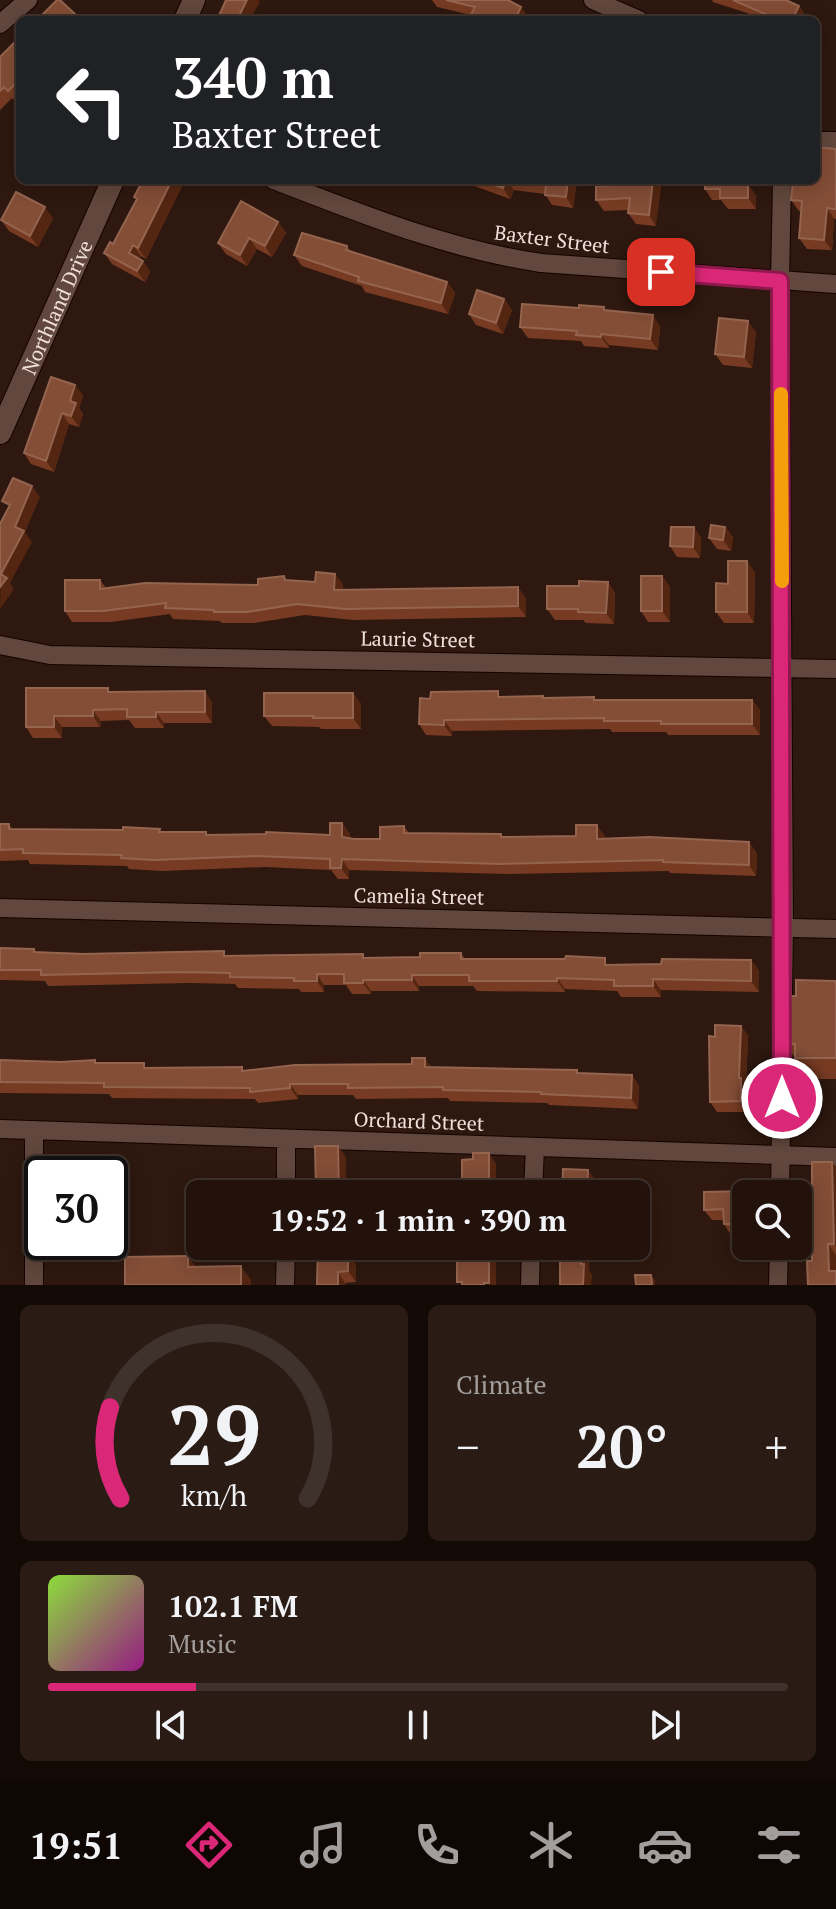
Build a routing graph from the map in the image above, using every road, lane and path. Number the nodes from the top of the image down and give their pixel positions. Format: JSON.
{"nodes":[{"id":1,"x":28,"y":0,"type":"edge"},
{"id":2,"x":593,"y":0,"type":"edge"},
{"id":3,"x":630,"y":16,"type":"edge"},
{"id":4,"x":0,"y":24,"type":"edge"},
{"id":5,"x":111,"y":184,"type":"edge"},
{"id":6,"x":284,"y":184,"type":"edge"},
{"id":7,"x":782,"y":184,"type":"edge"},
{"id":8,"x":780,"y":281,"type":"junction"},
{"id":9,"x":836,"y":284,"type":"edge"},
{"id":10,"x":0,"y":433,"type":"edge"},
{"id":11,"x":0,"y":645,"type":"edge"},
{"id":12,"x":782,"y":668,"type":"junction"},
{"id":13,"x":836,"y":669,"type":"edge"},
{"id":14,"x":0,"y":908,"type":"edge"},
{"id":15,"x":784,"y":927,"type":"junction"},
{"id":16,"x":836,"y":929,"type":"edge"},
{"id":17,"x":0,"y":1129,"type":"edge"},
{"id":18,"x":34,"y":1130,"type":"junction"},
{"id":19,"x":286,"y":1139,"type":"junction"},
{"id":20,"x":535,"y":1147,"type":"junction"},
{"id":21,"x":781,"y":1155,"type":"junction"},
{"id":22,"x":836,"y":1157,"type":"edge"},
{"id":23,"x":286,"y":1180,"type":"edge"},
{"id":24,"x":534,"y":1180,"type":"edge"},
{"id":25,"x":780,"y":1180,"type":"edge"},
{"id":26,"x":286,"y":1260,"type":"edge"},
{"id":27,"x":531,"y":1260,"type":"edge"},
{"id":28,"x":779,"y":1260,"type":"edge"},
{"id":29,"x":34,"y":1285,"type":"edge"},
{"id":30,"x":285,"y":1285,"type":"edge"},
{"id":31,"x":530,"y":1285,"type":"edge"},
{"id":32,"x":778,"y":1285,"type":"edge"}],
"edges":[{"from":1,"to":4,"type":"street"},
{"from":2,"to":3,"type":"street"},
{"from":5,"to":10,"type":"street","name":"Northland Drive"},
{"from":6,"to":8,"type":"street","name":"Baxter Street"},
{"from":7,"to":8,"type":"street"},
{"from":8,"to":9,"type":"street","name":"Baxter Street"},
{"from":8,"to":12,"type":"street"},
{"from":11,"to":12,"type":"street","name":"Laurie Street"},
{"from":12,"to":13,"type":"street","name":"Laurie Street"},
{"from":12,"to":15,"type":"street"},
{"from":14,"to":15,"type":"street","name":"Camelia Street"},
{"from":15,"to":16,"type":"street","name":"Camelia Street"},
{"from":15,"to":21,"type":"street"},
{"from":17,"to":18,"type":"street","name":"Orchard Street"},
{"from":18,"to":19,"type":"street","name":"Orchard Street"},
{"from":18,"to":29,"type":"street"},
{"from":19,"to":20,"type":"street","name":"Orchard Street"},
{"from":19,"to":23,"type":"street"},
{"from":20,"to":21,"type":"street","name":"Orchard Street"},
{"from":20,"to":24,"type":"street"},
{"from":21,"to":22,"type":"street","name":"Orchard Street"},
{"from":21,"to":25,"type":"street"},
{"from":26,"to":30,"type":"street"},
{"from":27,"to":31,"type":"street"},
{"from":28,"to":32,"type":"street"}]}
